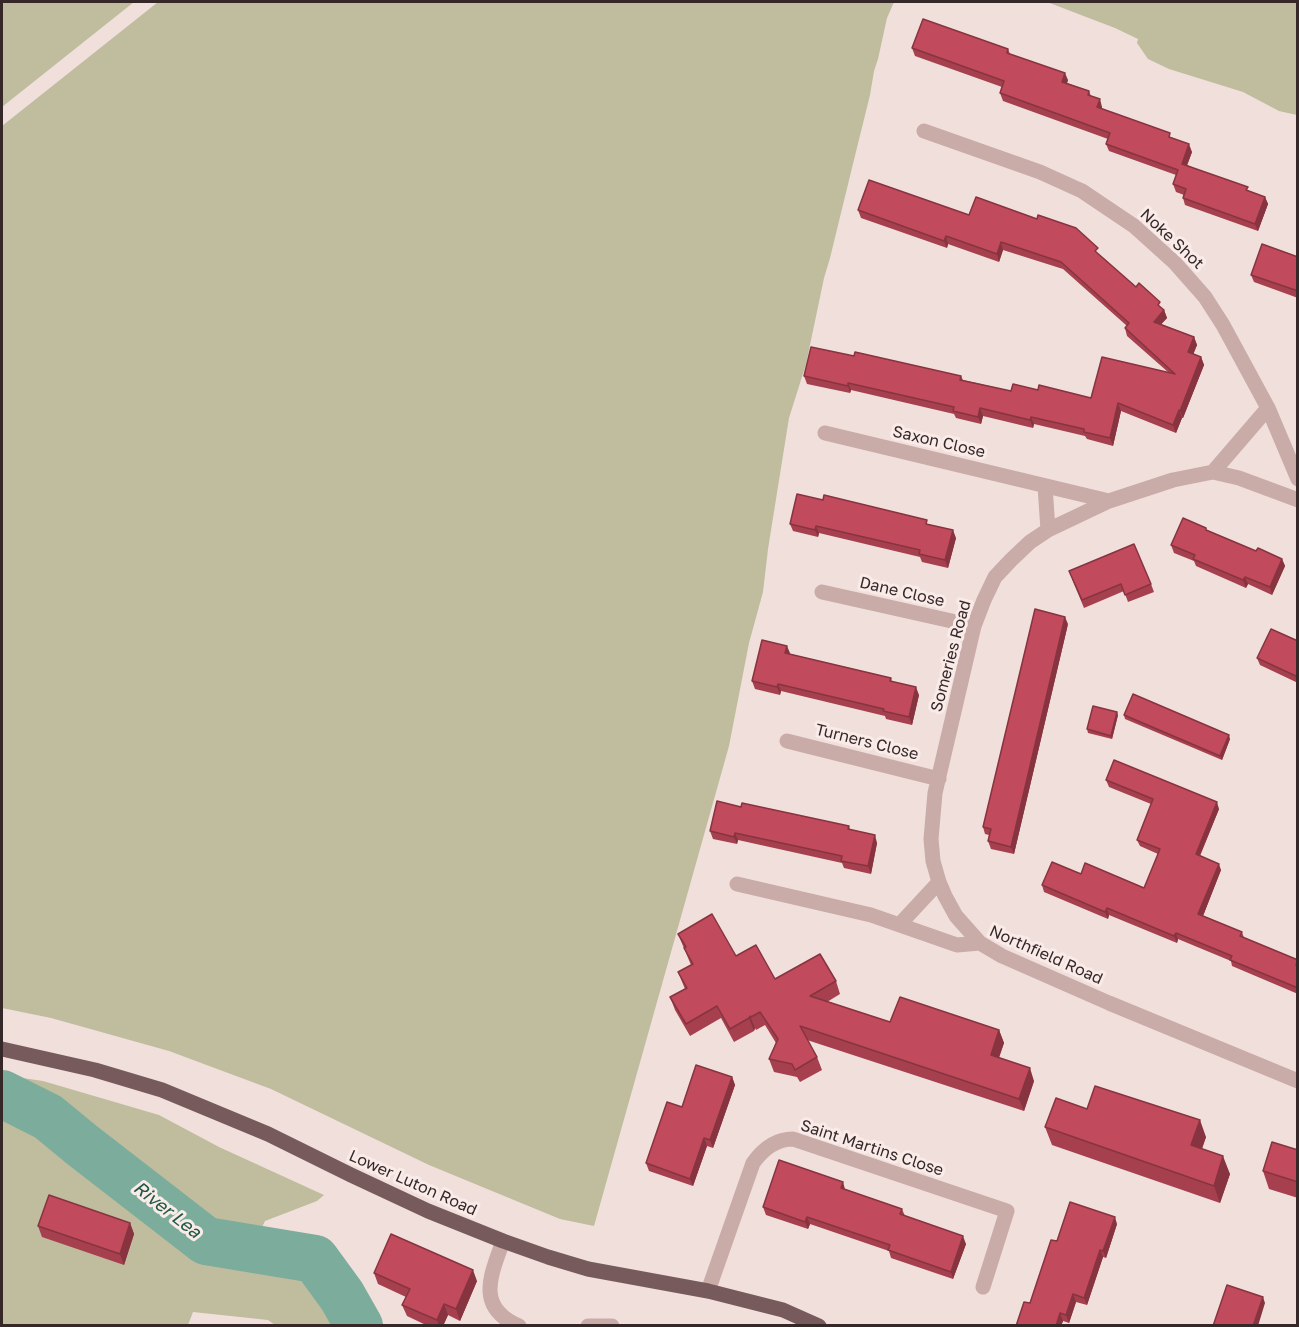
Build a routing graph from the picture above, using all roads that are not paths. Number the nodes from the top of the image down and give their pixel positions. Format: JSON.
{"nodes":[{"id":1,"x":924,"y":130,"type":"dead end"},
{"id":2,"x":1268,"y":408,"type":"junction"},
{"id":3,"x":825,"y":434,"type":"dead end"},
{"id":4,"x":1213,"y":472,"type":"junction"},
{"id":5,"x":1298,"y":479,"type":"edge"},
{"id":6,"x":1045,"y":486,"type":"junction"},
{"id":7,"x":1298,"y":500,"type":"edge"},
{"id":8,"x":1109,"y":501,"type":"junction"},
{"id":9,"x":1048,"y":530,"type":"junction"},
{"id":10,"x":822,"y":592,"type":"dead end"},
{"id":11,"x":974,"y":626,"type":"junction"},
{"id":12,"x":787,"y":741,"type":"dead end"},
{"id":13,"x":939,"y":779,"type":"junction"},
{"id":14,"x":939,"y":882,"type":"junction"},
{"id":15,"x":737,"y":884,"type":"dead end"},
{"id":16,"x":900,"y":924,"type":"junction"},
{"id":17,"x":980,"y":943,"type":"junction"},
{"id":18,"x":2,"y":1049,"type":"edge"},
{"id":19,"x":1298,"y":1081,"type":"edge"},
{"id":20,"x":503,"y":1241,"type":"junction"},
{"id":21,"x":983,"y":1287,"type":"dead end"},
{"id":22,"x":708,"y":1291,"type":"junction"},
{"id":23,"x":519,"y":1326,"type":"edge"},
{"id":24,"x":588,"y":1326,"type":"edge"},
{"id":25,"x":612,"y":1326,"type":"edge"},
{"id":26,"x":819,"y":1326,"type":"edge"}],
"edges":[{"from":1,"to":2,"type":"street","name":"Noke Shot"},
{"from":2,"to":4,"type":"street"},
{"from":2,"to":5,"type":"street","name":"Noke Shot"},
{"from":3,"to":6,"type":"street","name":"Saxon Close"},
{"from":4,"to":7,"type":"street","name":"Someries Road"},
{"from":4,"to":8,"type":"street","name":"Someries Road"},
{"from":6,"to":8,"type":"street","name":"Saxon Close"},
{"from":6,"to":9,"type":"street"},
{"from":8,"to":9,"type":"street","name":"Someries Road"},
{"from":9,"to":11,"type":"street","name":"Someries Road"},
{"from":10,"to":11,"type":"street","name":"Dane Close"},
{"from":11,"to":13,"type":"street","name":"Someries Road"},
{"from":12,"to":13,"type":"street","name":"Turners Close"},
{"from":13,"to":14,"type":"street","name":"Someries Road"},
{"from":14,"to":16,"type":"street"},
{"from":14,"to":17,"type":"street","name":"Someries Road"},
{"from":15,"to":16,"type":"street","name":"Northfield Road"},
{"from":16,"to":17,"type":"street","name":"Northfield Road"},
{"from":17,"to":19,"type":"street","name":"Northfield Road"},
{"from":18,"to":20,"type":"main road","name":"Lower Luton Road"},
{"from":20,"to":22,"type":"main road","name":"Lower Luton Road"},
{"from":20,"to":23,"type":"street"},
{"from":21,"to":22,"type":"street","name":"Saint Martins Close"},
{"from":22,"to":26,"type":"main road","name":"Lower Luton Road"},
{"from":24,"to":25,"type":"street"}]}
